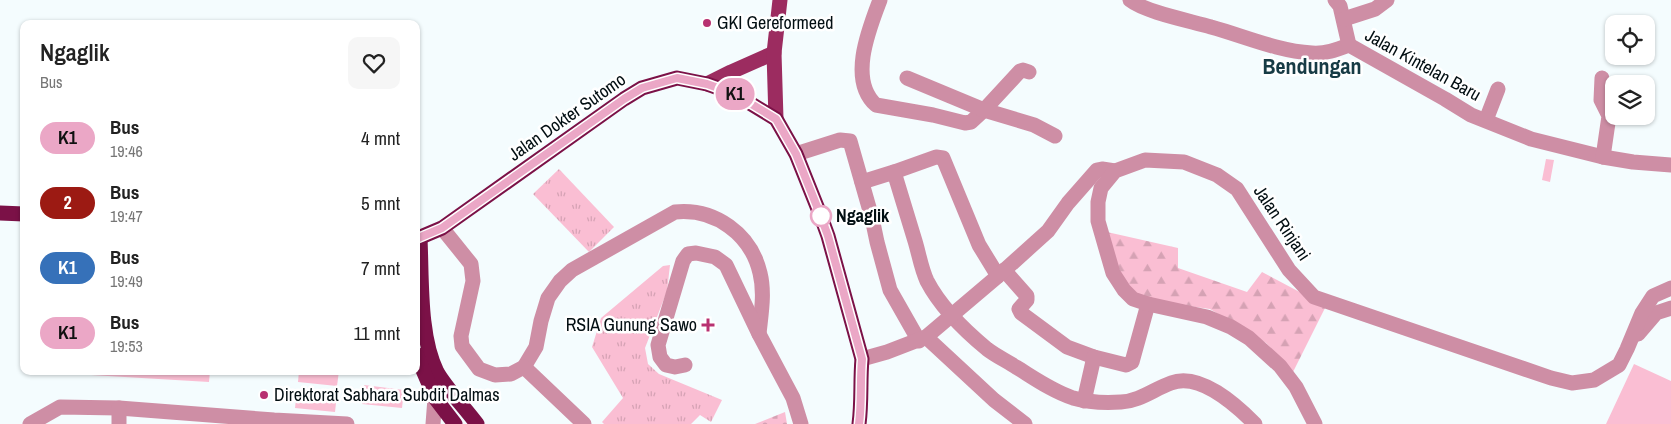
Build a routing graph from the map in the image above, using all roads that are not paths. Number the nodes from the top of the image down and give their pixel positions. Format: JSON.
{"nodes":[{"id":1,"x":780,"y":0,"type":"edge"},
{"id":2,"x":880,"y":0,"type":"edge"},
{"id":3,"x":1130,"y":0,"type":"edge"},
{"id":4,"x":1335,"y":0,"type":"edge"},
{"id":5,"x":1387,"y":0,"type":"edge"},
{"id":6,"x":1344,"y":19,"type":"junction"},
{"id":7,"x":1349,"y":45,"type":"junction"},
{"id":8,"x":774,"y":53,"type":"junction"},
{"id":9,"x":1029,"y":72,"type":"dead end"},
{"id":10,"x":907,"y":78,"type":"dead end"},
{"id":11,"x":1602,"y":78,"type":"dead end"},
{"id":12,"x":707,"y":84,"type":"junction"},
{"id":13,"x":1498,"y":89,"type":"dead end"},
{"id":14,"x":984,"y":110,"type":"junction"},
{"id":15,"x":776,"y":119,"type":"junction"},
{"id":16,"x":1486,"y":120,"type":"junction"},
{"id":17,"x":1056,"y":136,"type":"dead end"},
{"id":18,"x":796,"y":154,"type":"junction"},
{"id":19,"x":1603,"y":157,"type":"junction"},
{"id":20,"x":1671,"y":164,"type":"edge"},
{"id":21,"x":1115,"y":171,"type":"junction"},
{"id":22,"x":894,"y":172,"type":"junction"},
{"id":23,"x":862,"y":182,"type":"junction"},
{"id":24,"x":0,"y":213,"type":"edge"},
{"id":25,"x":20,"y":214,"type":"edge"},
{"id":26,"x":442,"y":228,"type":"junction"},
{"id":27,"x":420,"y":238,"type":"edge"},
{"id":28,"x":420,"y":266,"type":"edge"},
{"id":29,"x":1001,"y":273,"type":"junction"},
{"id":30,"x":1671,"y":288,"type":"edge"},
{"id":31,"x":1148,"y":304,"type":"junction"},
{"id":32,"x":1671,"y":308,"type":"edge"},
{"id":33,"x":951,"y":316,"type":"junction"},
{"id":34,"x":759,"y":334,"type":"junction"},
{"id":35,"x":922,"y":339,"type":"junction"},
{"id":36,"x":1627,"y":349,"type":"junction"},
{"id":37,"x":1094,"y":357,"type":"junction"},
{"id":38,"x":862,"y":359,"type":"junction"},
{"id":39,"x":420,"y":363,"type":"edge"},
{"id":40,"x":685,"y":365,"type":"dead end"},
{"id":41,"x":524,"y":366,"type":"junction"},
{"id":42,"x":435,"y":398,"type":"junction"},
{"id":43,"x":1084,"y":401,"type":"junction"},
{"id":44,"x":119,"y":408,"type":"junction"},
{"id":45,"x":181,"y":418,"type":"edge"},
{"id":46,"x":48,"y":419,"type":"edge"},
{"id":47,"x":237,"y":421,"type":"edge"},
{"id":48,"x":304,"y":423,"type":"edge"},
{"id":49,"x":30,"y":424,"type":"edge"},
{"id":50,"x":118,"y":424,"type":"edge"},
{"id":51,"x":347,"y":424,"type":"edge"},
{"id":52,"x":433,"y":424,"type":"edge"},
{"id":53,"x":455,"y":424,"type":"edge"},
{"id":54,"x":477,"y":424,"type":"edge"},
{"id":55,"x":584,"y":424,"type":"edge"},
{"id":56,"x":801,"y":424,"type":"edge"},
{"id":57,"x":860,"y":424,"type":"edge"},
{"id":58,"x":1024,"y":424,"type":"edge"},
{"id":59,"x":1255,"y":424,"type":"edge"},
{"id":60,"x":1316,"y":424,"type":"edge"}],
"edges":[{"from":1,"to":8,"type":"main road"},
{"from":2,"to":14,"type":"street"},
{"from":3,"to":7,"type":"street","name":"Jalan Kintelan Baru"},
{"from":4,"to":6,"type":"street"},
{"from":5,"to":6,"type":"street"},
{"from":6,"to":7,"type":"street"},
{"from":7,"to":16,"type":"street","name":"Jalan Kintelan Baru"},
{"from":8,"to":12,"type":"main road"},
{"from":8,"to":15,"type":"main road"},
{"from":9,"to":14,"type":"street"},
{"from":10,"to":14,"type":"street"},
{"from":11,"to":19,"type":"street"},
{"from":12,"to":15,"type":"highway","name":"Jalan Dokter Sutomo"},
{"from":12,"to":26,"type":"highway","name":"Jalan Dokter Sutomo"},
{"from":13,"to":16,"type":"street"},
{"from":14,"to":17,"type":"street"},
{"from":15,"to":18,"type":"highway"},
{"from":16,"to":19,"type":"street","name":"Jalan Kintelan Baru"},
{"from":18,"to":23,"type":"street"},
{"from":18,"to":38,"type":"highway"},
{"from":19,"to":20,"type":"street","name":"Jalan Kintelan Baru"},
{"from":21,"to":29,"type":"street","name":"Jalan Rinjani"},
{"from":21,"to":31,"type":"street"},
{"from":21,"to":36,"type":"street","name":"Jalan Rinjani"},
{"from":22,"to":23,"type":"street"},
{"from":22,"to":29,"type":"street"},
{"from":22,"to":33,"type":"street"},
{"from":23,"to":35,"type":"street"},
{"from":24,"to":25,"type":"highway"},
{"from":26,"to":27,"type":"highway","name":"Jalan Dokter Sutomo"},
{"from":26,"to":41,"type":"street"},
{"from":28,"to":54,"type":"highway"},
{"from":29,"to":33,"type":"street"},
{"from":29,"to":37,"type":"street"},
{"from":30,"to":36,"type":"street","name":"Jalan Rinjani"},
{"from":31,"to":37,"type":"street"},
{"from":31,"to":60,"type":"street"},
{"from":32,"to":36,"type":"street"},
{"from":33,"to":35,"type":"street"},
{"from":33,"to":43,"type":"street"},
{"from":34,"to":40,"type":"street"},
{"from":34,"to":41,"type":"street"},
{"from":34,"to":56,"type":"street"},
{"from":35,"to":38,"type":"street"},
{"from":35,"to":58,"type":"street"},
{"from":37,"to":43,"type":"street"},
{"from":38,"to":57,"type":"highway"},
{"from":39,"to":42,"type":"highway"},
{"from":41,"to":55,"type":"street"},
{"from":42,"to":52,"type":"street"},
{"from":42,"to":53,"type":"highway"},
{"from":43,"to":59,"type":"street"},
{"from":44,"to":45,"type":"street"},
{"from":44,"to":46,"type":"street"},
{"from":44,"to":50,"type":"street"},
{"from":45,"to":47,"type":"street"},
{"from":46,"to":49,"type":"street"},
{"from":47,"to":48,"type":"street"},
{"from":48,"to":51,"type":"street"}]}
